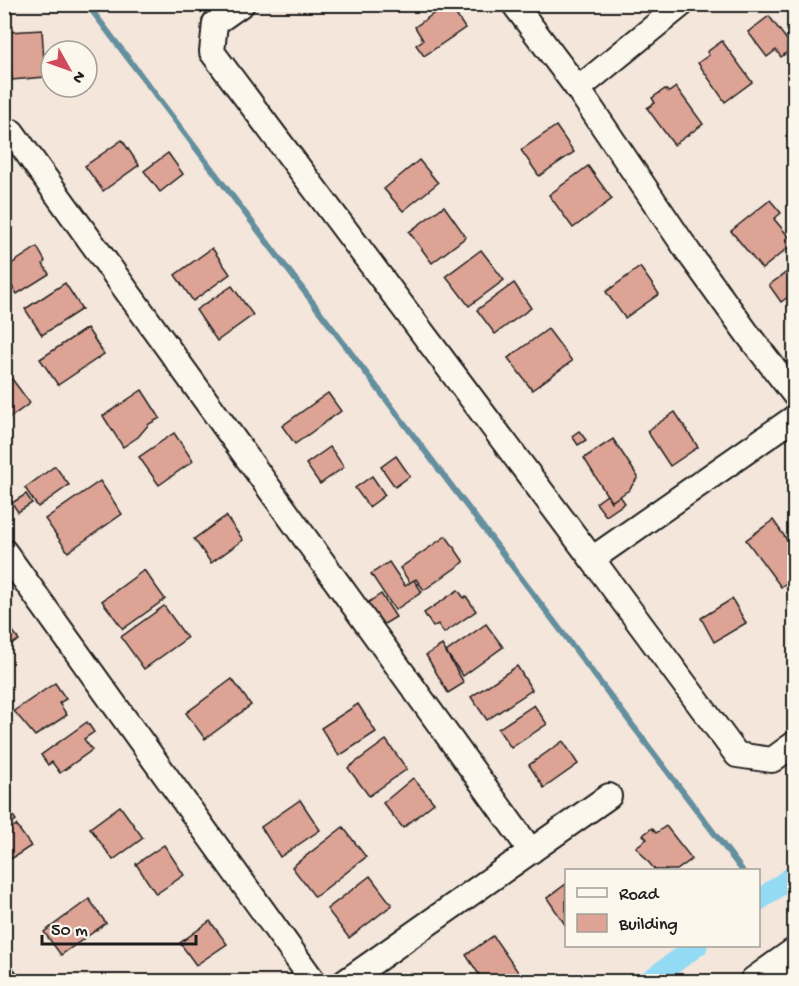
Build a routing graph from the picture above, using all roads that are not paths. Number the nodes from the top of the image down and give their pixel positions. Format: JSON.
{"nodes":[{"id":1,"x":242,"y":4,"type":"edge"},
{"id":2,"x":514,"y":4,"type":"edge"},
{"id":3,"x":682,"y":4,"type":"edge"},
{"id":4,"x":578,"y":89,"type":"junction"},
{"id":5,"x":4,"y":138,"type":"edge"},
{"id":6,"x":795,"y":394,"type":"edge"},
{"id":7,"x":795,"y":418,"type":"edge"},
{"id":8,"x":4,"y":551,"type":"edge"},
{"id":9,"x":592,"y":559,"type":"junction"},
{"id":10,"x":795,"y":744,"type":"edge"},
{"id":11,"x":609,"y":796,"type":"dead end"},
{"id":12,"x":531,"y":851,"type":"junction"},
{"id":13,"x":790,"y":966,"type":"edge"},
{"id":14,"x":314,"y":981,"type":"edge"},
{"id":15,"x":345,"y":981,"type":"edge"},
{"id":16,"x":755,"y":981,"type":"edge"}],
"edges":[{"from":1,"to":9,"type":"street"},
{"from":2,"to":4,"type":"street"},
{"from":3,"to":4,"type":"street"},
{"from":4,"to":6,"type":"street"},
{"from":5,"to":12,"type":"street"},
{"from":7,"to":9,"type":"street"},
{"from":8,"to":14,"type":"street"},
{"from":9,"to":10,"type":"street"},
{"from":11,"to":12,"type":"street"},
{"from":12,"to":15,"type":"street"},
{"from":13,"to":16,"type":"street"}]}
